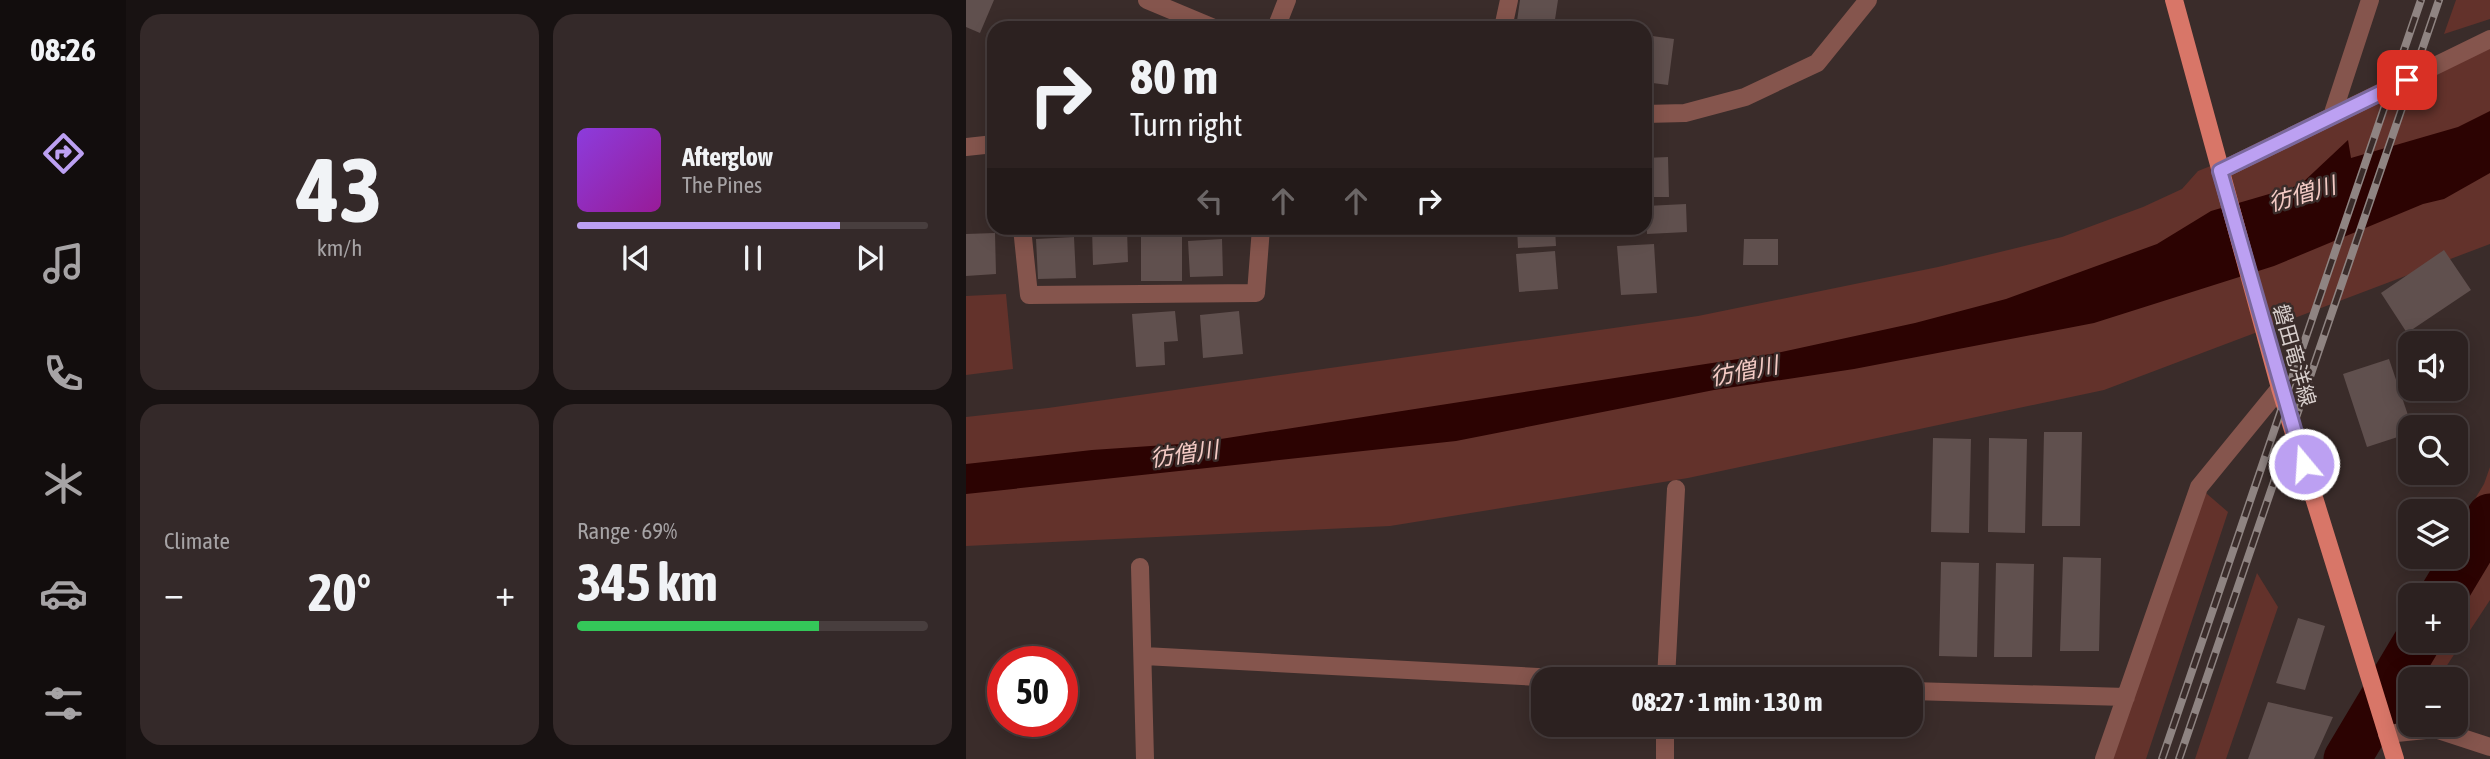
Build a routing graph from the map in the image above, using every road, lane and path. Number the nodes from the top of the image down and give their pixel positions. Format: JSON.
{"nodes":[{"id":1,"x":1147,"y":0,"type":"edge"},
{"id":2,"x":1287,"y":0,"type":"edge"},
{"id":3,"x":1509,"y":0,"type":"edge"},
{"id":4,"x":1868,"y":0,"type":"edge"},
{"id":5,"x":2174,"y":0,"type":"edge"},
{"id":6,"x":2370,"y":0,"type":"edge"},
{"id":7,"x":1196,"y":21,"type":"edge"},
{"id":8,"x":1279,"y":21,"type":"edge"},
{"id":9,"x":1504,"y":21,"type":"edge"},
{"id":10,"x":2490,"y":39,"type":"edge"},
{"id":11,"x":1652,"y":114,"type":"edge"},
{"id":12,"x":2333,"y":116,"type":"junction"},
{"id":13,"x":987,"y":145,"type":"edge"},
{"id":14,"x":966,"y":147,"type":"edge"},
{"id":15,"x":2220,"y":171,"type":"junction"},
{"id":16,"x":1024,"y":235,"type":"edge"},
{"id":17,"x":1260,"y":235,"type":"edge"},
{"id":18,"x":2280,"y":388,"type":"junction"},
{"id":19,"x":1676,"y":489,"type":"dead end"},
{"id":20,"x":1140,"y":567,"type":"dead end"},
{"id":21,"x":1144,"y":656,"type":"junction"},
{"id":22,"x":1666,"y":667,"type":"edge"},
{"id":23,"x":1531,"y":677,"type":"edge"},
{"id":24,"x":1923,"y":691,"type":"edge"},
{"id":25,"x":2126,"y":697,"type":"junction"},
{"id":26,"x":2387,"y":734,"type":"junction"},
{"id":27,"x":1665,"y":737,"type":"edge"},
{"id":28,"x":2490,"y":747,"type":"edge"},
{"id":29,"x":1145,"y":759,"type":"edge"},
{"id":30,"x":1665,"y":759,"type":"edge"},
{"id":31,"x":2105,"y":759,"type":"edge"},
{"id":32,"x":2395,"y":759,"type":"edge"}],
"edges":[{"from":1,"to":7,"type":"street"},
{"from":2,"to":8,"type":"street"},
{"from":3,"to":9,"type":"street"},
{"from":4,"to":11,"type":"street"},
{"from":5,"to":15,"type":"main road","name":"磐田竜洋線"},
{"from":6,"to":12,"type":"street"},
{"from":10,"to":12,"type":"street"},
{"from":12,"to":15,"type":"street"},
{"from":13,"to":14,"type":"street"},
{"from":15,"to":18,"type":"main road","name":"磐田竜洋線"},
{"from":16,"to":17,"type":"street"},
{"from":18,"to":25,"type":"street"},
{"from":18,"to":26,"type":"main road","name":"磐田竜洋線"},
{"from":19,"to":22,"type":"street"},
{"from":20,"to":21,"type":"street"},
{"from":21,"to":23,"type":"street"},
{"from":21,"to":29,"type":"street"},
{"from":24,"to":25,"type":"street"},
{"from":25,"to":31,"type":"street"},
{"from":26,"to":28,"type":"street"},
{"from":26,"to":32,"type":"main road","name":"磐田竜洋線"},
{"from":27,"to":30,"type":"street"}]}
